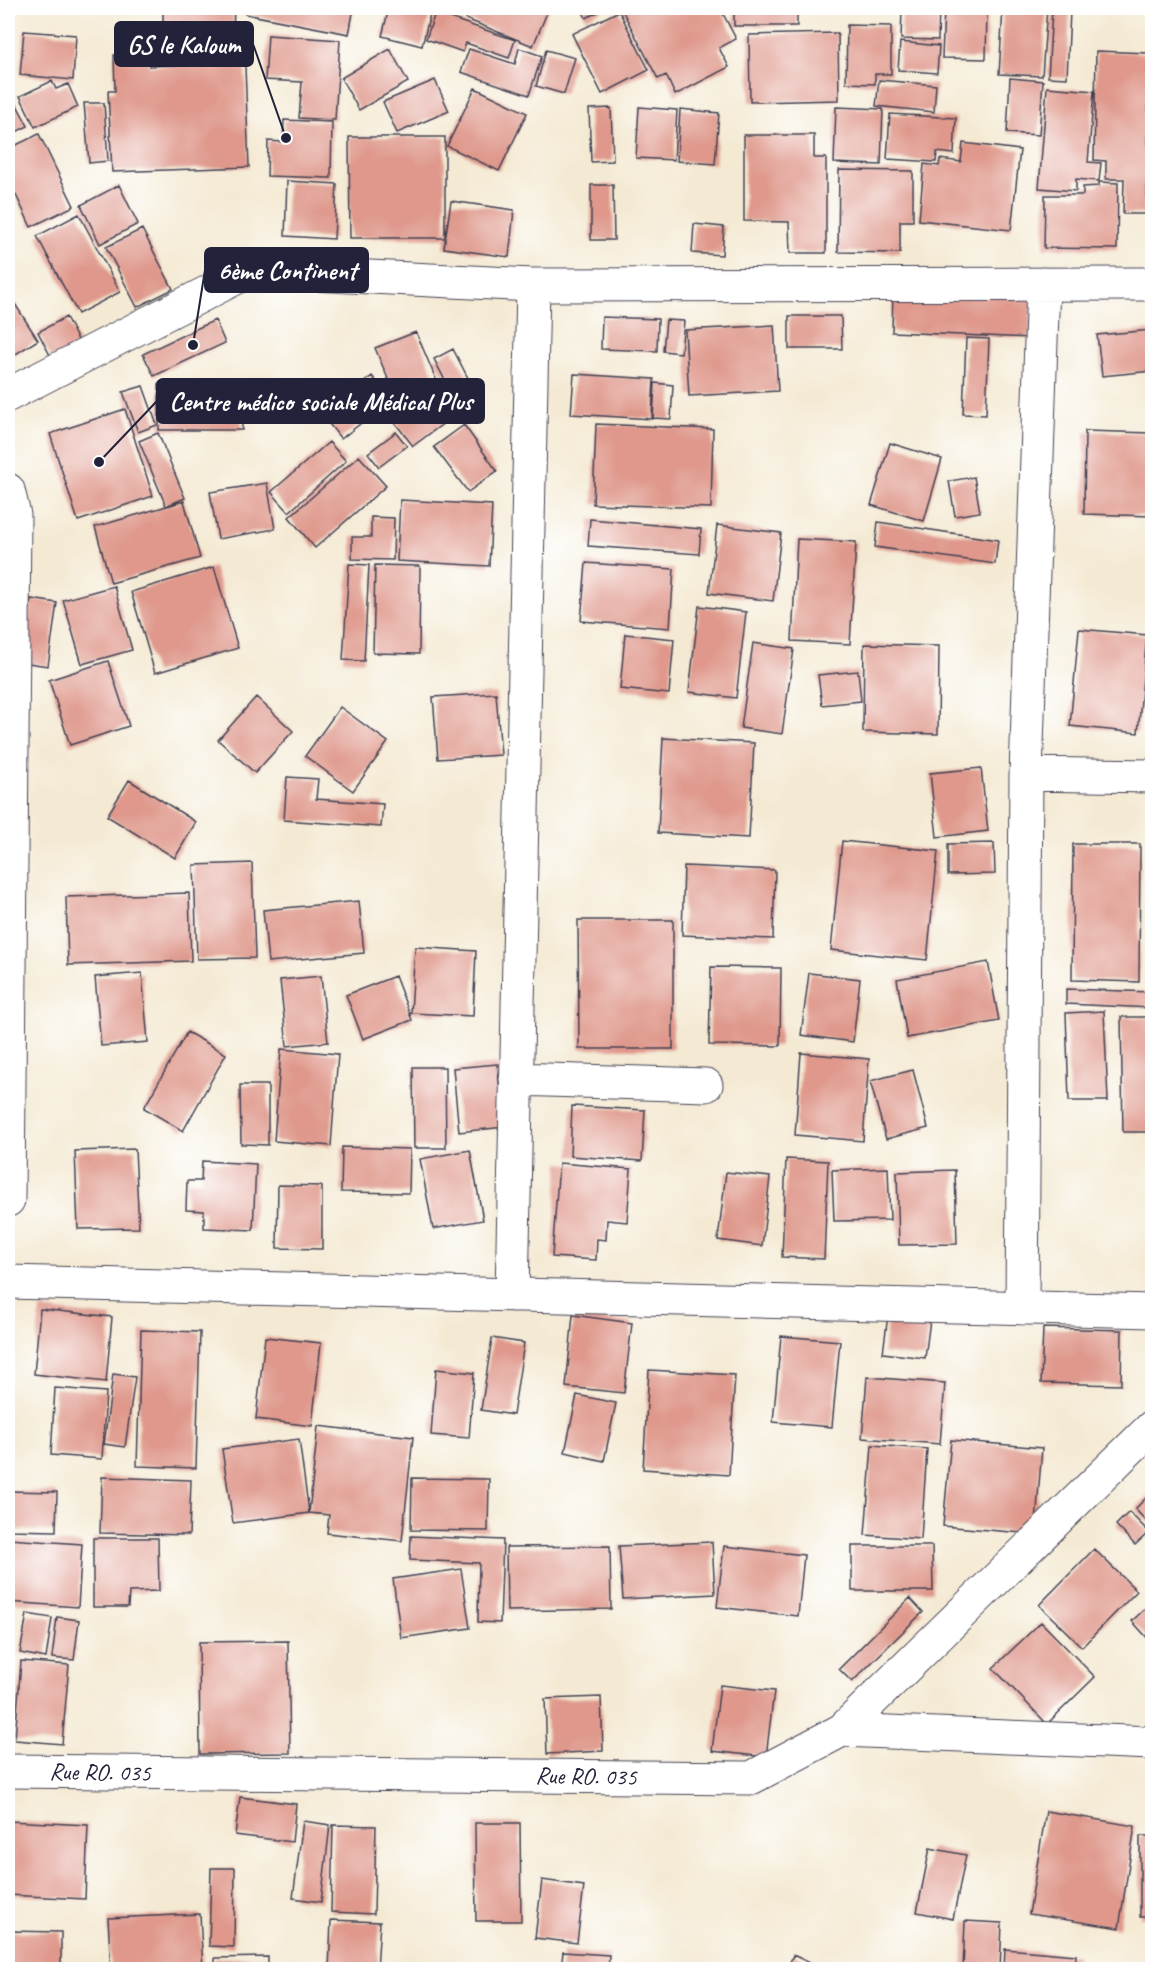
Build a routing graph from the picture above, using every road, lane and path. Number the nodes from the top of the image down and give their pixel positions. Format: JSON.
{"nodes":[{"id":1,"x":1043,"y":284,"type":"junction"},
{"id":2,"x":1152,"y":284,"type":"edge"},
{"id":3,"x":533,"y":285,"type":"junction"},
{"id":4,"x":8,"y":395,"type":"edge"},
{"id":5,"x":8,"y":490,"type":"edge"},
{"id":6,"x":1026,"y":774,"type":"junction"},
{"id":7,"x":1152,"y":776,"type":"edge"},
{"id":8,"x":516,"y":1079,"type":"junction"},
{"id":9,"x":706,"y":1085,"type":"dead end"},
{"id":10,"x":8,"y":1200,"type":"edge"},
{"id":11,"x":8,"y":1282,"type":"edge"},
{"id":12,"x":512,"y":1295,"type":"junction"},
{"id":13,"x":1022,"y":1308,"type":"junction"},
{"id":14,"x":1152,"y":1311,"type":"edge"},
{"id":15,"x":1152,"y":1426,"type":"edge"},
{"id":16,"x":842,"y":1730,"type":"junction"},
{"id":17,"x":1152,"y":1743,"type":"edge"},
{"id":18,"x":8,"y":1771,"type":"edge"}],
"edges":[{"from":1,"to":2,"type":"street"},
{"from":1,"to":3,"type":"street"},
{"from":1,"to":6,"type":"street"},
{"from":3,"to":4,"type":"street"},
{"from":3,"to":8,"type":"street"},
{"from":5,"to":10,"type":"street"},
{"from":6,"to":7,"type":"street"},
{"from":6,"to":13,"type":"street"},
{"from":8,"to":9,"type":"street"},
{"from":8,"to":12,"type":"street"},
{"from":11,"to":12,"type":"street"},
{"from":12,"to":13,"type":"street"},
{"from":13,"to":14,"type":"street"},
{"from":15,"to":16,"type":"street"},
{"from":16,"to":17,"type":"street"},
{"from":16,"to":18,"type":"street","name":"Rue RO. 035"}]}
